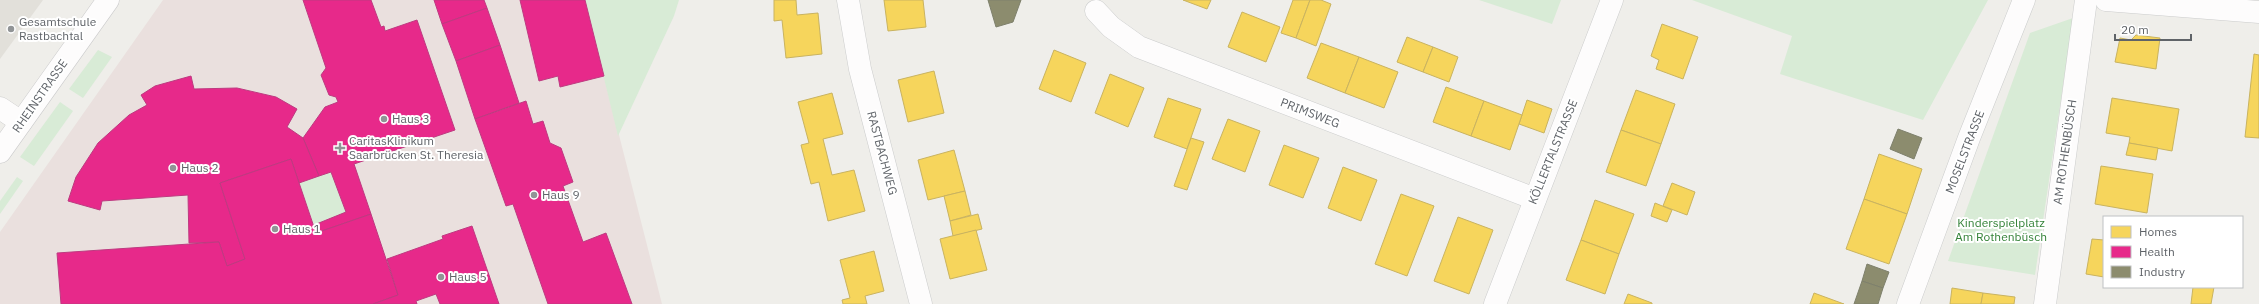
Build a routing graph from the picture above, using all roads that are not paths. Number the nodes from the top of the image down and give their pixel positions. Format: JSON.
{"nodes":[{"id":1,"x":108,"y":0,"type":"edge"},
{"id":2,"x":848,"y":0,"type":"edge"},
{"id":3,"x":1612,"y":0,"type":"edge"},
{"id":4,"x":2024,"y":0,"type":"edge"},
{"id":5,"x":2086,"y":0,"type":"edge"},
{"id":6,"x":2106,"y":0,"type":"edge"},
{"id":7,"x":1096,"y":10,"type":"dead end"},
{"id":8,"x":2259,"y":12,"type":"edge"},
{"id":9,"x":0,"y":108,"type":"edge"},
{"id":10,"x":21,"y":122,"type":"junction"},
{"id":11,"x":0,"y":152,"type":"edge"},
{"id":12,"x":1535,"y":199,"type":"junction"},
{"id":13,"x":921,"y":304,"type":"edge"},
{"id":14,"x":1495,"y":304,"type":"edge"},
{"id":15,"x":1908,"y":304,"type":"edge"},
{"id":16,"x":2045,"y":304,"type":"edge"}],
"edges":[{"from":1,"to":10,"type":"street","name":"RHEINSTRASSE"},
{"from":2,"to":13,"type":"street","name":"RASTBACHWEG"},
{"from":3,"to":12,"type":"street","name":"KÖLLERTALSTRASSE"},
{"from":4,"to":15,"type":"street","name":"MOSELSTRASSE"},
{"from":5,"to":16,"type":"street","name":"AM ROTHENBÜSCH"},
{"from":6,"to":8,"type":"street"},
{"from":7,"to":12,"type":"street","name":"PRIMSWEG"},
{"from":9,"to":10,"type":"street"},
{"from":10,"to":11,"type":"street","name":"RHEINSTRASSE"},
{"from":12,"to":14,"type":"street","name":"KÖLLERTALSTRASSE"}]}
